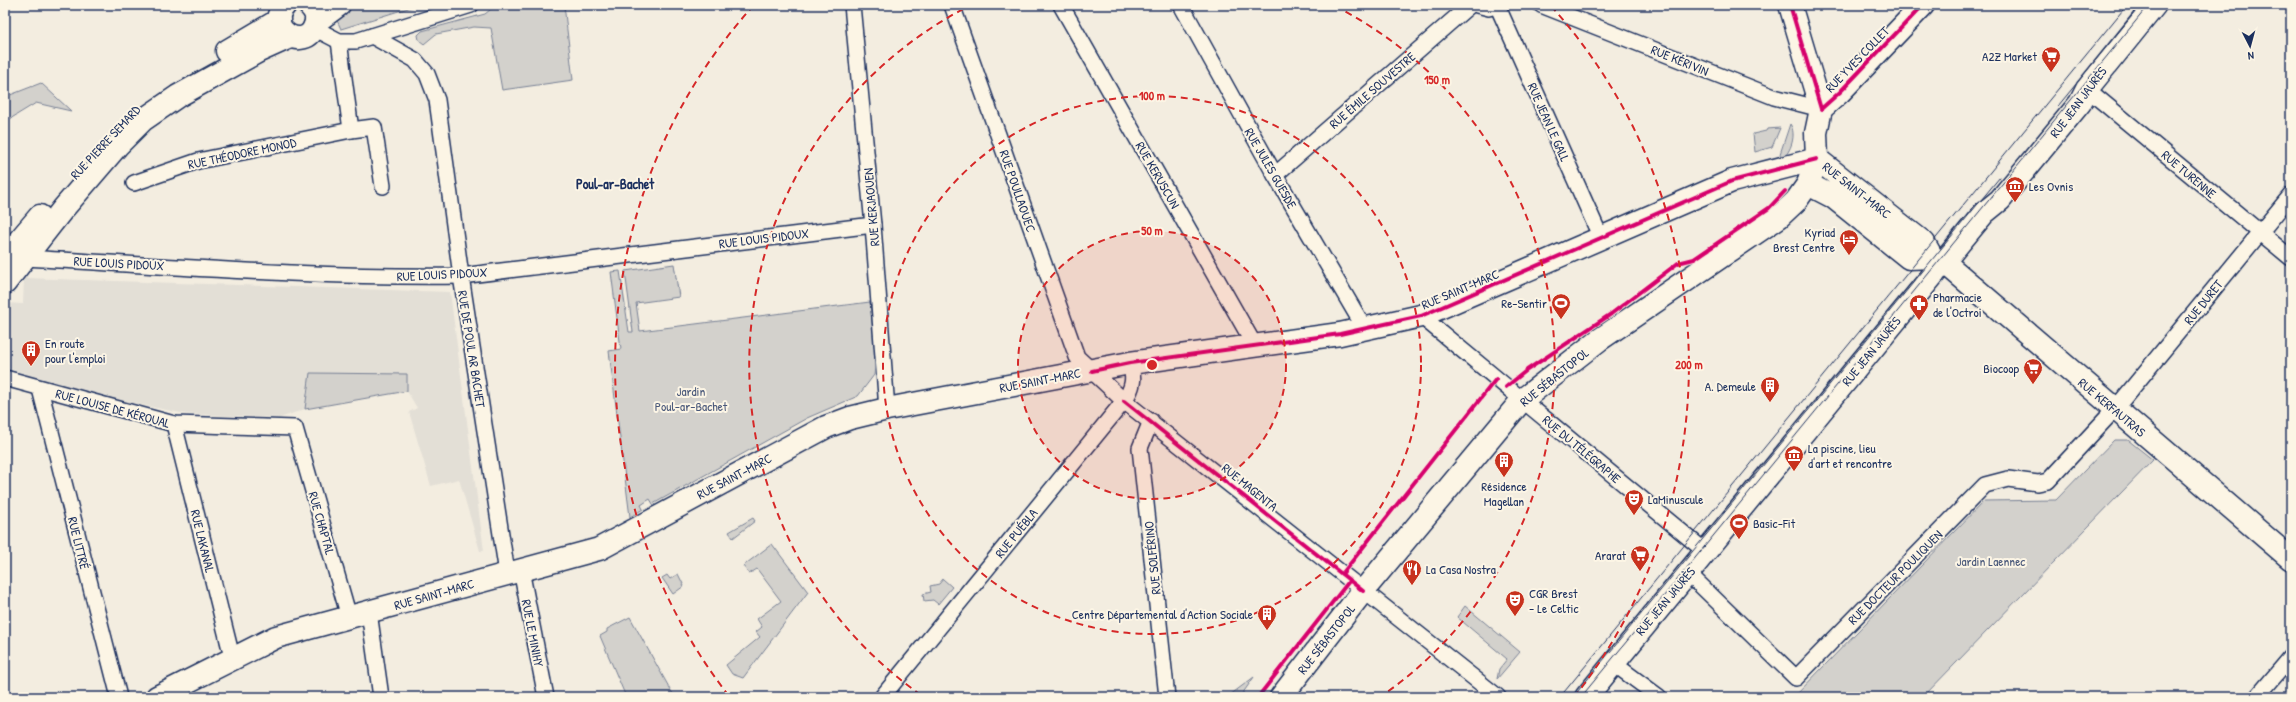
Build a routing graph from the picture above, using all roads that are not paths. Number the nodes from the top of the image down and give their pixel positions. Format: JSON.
{"nodes":[{"id":1,"x":339,"y":5,"type":"edge"},
{"id":2,"x":471,"y":5,"type":"edge"},
{"id":3,"x":852,"y":5,"type":"edge"},
{"id":4,"x":952,"y":5,"type":"edge"},
{"id":5,"x":1061,"y":5,"type":"edge"},
{"id":6,"x":1181,"y":5,"type":"edge"},
{"id":7,"x":1470,"y":5,"type":"edge"},
{"id":8,"x":1477,"y":5,"type":"edge"},
{"id":9,"x":1498,"y":5,"type":"edge"},
{"id":10,"x":1541,"y":5,"type":"edge"},
{"id":11,"x":1790,"y":5,"type":"edge"},
{"id":12,"x":1923,"y":5,"type":"edge"},
{"id":13,"x":2155,"y":5,"type":"edge"},
{"id":14,"x":313,"y":18,"type":"edge"},
{"id":15,"x":285,"y":21,"type":"edge"},
{"id":16,"x":372,"y":36,"type":"junction"},
{"id":17,"x":339,"y":41,"type":"junction"},
{"id":18,"x":2086,"y":89,"type":"junction"},
{"id":19,"x":1821,"y":109,"type":"junction"},
{"id":20,"x":351,"y":130,"type":"junction"},
{"id":21,"x":1817,"y":158,"type":"junction"},
{"id":22,"x":1274,"y":175,"type":"junction"},
{"id":23,"x":134,"y":183,"type":"dead end"},
{"id":24,"x":1808,"y":184,"type":"junction"},
{"id":25,"x":383,"y":186,"type":"dead end"},
{"id":26,"x":2291,"y":195,"type":"edge"},
{"id":27,"x":873,"y":225,"type":"junction"},
{"id":28,"x":2260,"y":232,"type":"junction"},
{"id":29,"x":1601,"y":238,"type":"junction"},
{"id":30,"x":14,"y":255,"type":"edge"},
{"id":31,"x":2291,"y":258,"type":"edge"},
{"id":32,"x":1938,"y":260,"type":"junction"},
{"id":33,"x":460,"y":276,"type":"junction"},
{"id":34,"x":5,"y":283,"type":"edge"},
{"id":35,"x":1421,"y":316,"type":"junction"},
{"id":36,"x":1365,"y":329,"type":"junction"},
{"id":37,"x":1255,"y":346,"type":"junction"},
{"id":38,"x":1130,"y":363,"type":"junction"},
{"id":39,"x":1092,"y":370,"type":"junction"},
{"id":40,"x":5,"y":378,"type":"edge"},
{"id":41,"x":40,"y":389,"type":"junction"},
{"id":42,"x":1124,"y":400,"type":"junction"},
{"id":43,"x":1522,"y":400,"type":"junction"},
{"id":44,"x":887,"y":409,"type":"junction"},
{"id":45,"x":2115,"y":409,"type":"junction"},
{"id":46,"x":1151,"y":421,"type":"junction"},
{"id":47,"x":174,"y":424,"type":"junction"},
{"id":48,"x":295,"y":428,"type":"joint"},
{"id":49,"x":1706,"y":552,"type":"junction"},
{"id":50,"x":2291,"y":559,"type":"edge"},
{"id":51,"x":514,"y":571,"type":"junction"},
{"id":52,"x":1689,"y":574,"type":"junction"},
{"id":53,"x":1363,"y":591,"type":"junction"},
{"id":54,"x":359,"y":615,"type":"junction"},
{"id":55,"x":2291,"y":656,"type":"edge"},
{"id":56,"x":232,"y":657,"type":"junction"},
{"id":57,"x":1613,"y":663,"type":"junction"},
{"id":58,"x":119,"y":697,"type":"edge"},
{"id":59,"x":157,"y":697,"type":"edge"},
{"id":60,"x":381,"y":697,"type":"edge"},
{"id":61,"x":546,"y":697,"type":"edge"},
{"id":62,"x":882,"y":697,"type":"edge"},
{"id":63,"x":1167,"y":697,"type":"edge"},
{"id":64,"x":1281,"y":697,"type":"edge"},
{"id":65,"x":1498,"y":697,"type":"edge"},
{"id":66,"x":1586,"y":697,"type":"edge"},
{"id":67,"x":1659,"y":697,"type":"edge"},
{"id":68,"x":2257,"y":697,"type":"edge"}],
"edges":[{"from":1,"to":14,"type":"street","name":"RUE PIERRE SEMARD"},
{"from":2,"to":16,"type":"street"},
{"from":3,"to":27,"type":"street","name":"RUE KERJAOUEN"},
{"from":4,"to":39,"type":"street","name":"RUE POULLAOUEC"},
{"from":5,"to":37,"type":"street","name":"RUE KERUSCUN"},
{"from":6,"to":22,"type":"street","name":"RUE JULES GUESDE"},
{"from":7,"to":22,"type":"street","name":"RUE ÉMILE SOUVESTRE"},
{"from":8,"to":9,"type":"street"},
{"from":9,"to":29,"type":"street","name":"RUE JEAN LE GALL"},
{"from":10,"to":19,"type":"street","name":"RUE KÉRIVIN"},
{"from":11,"to":19,"type":"street"},
{"from":12,"to":19,"type":"street","name":"RUE YVES COLLET"},
{"from":13,"to":18,"type":"street","name":"RUE JEAN JAURÈS"},
{"from":14,"to":15,"type":"street","name":"RUE PIERRE SEMARD"},
{"from":14,"to":17,"type":"street"},
{"from":15,"to":30,"type":"street","name":"RUE PIERRE SEMARD"},
{"from":16,"to":17,"type":"street"},
{"from":16,"to":33,"type":"street","name":"RUE DE POUL AR BACHET"},
{"from":17,"to":20,"type":"street"},
{"from":18,"to":28,"type":"street","name":"RUE TURENNE"},
{"from":18,"to":32,"type":"street","name":"RUE JEAN JAURÈS"},
{"from":19,"to":21,"type":"street","name":"RUE SÉBASTOPOL"},
{"from":20,"to":23,"type":"street","name":"RUE THÉODORE MONOD"},
{"from":20,"to":25,"type":"street","name":"RUE THÉODORE MONOD"},
{"from":21,"to":24,"type":"street","name":"RUE SÉBASTOPOL"},
{"from":21,"to":29,"type":"street","name":"RUE SAINT-MARC"},
{"from":21,"to":32,"type":"street","name":"RUE SAINT-MARC"},
{"from":22,"to":36,"type":"street","name":"RUE JULES GUESDE"},
{"from":24,"to":32,"type":"street","name":"RUE SAINT-MARC"},
{"from":24,"to":43,"type":"street","name":"RUE SÉBASTOPOL"},
{"from":26,"to":28,"type":"street","name":"RUE DURET"},
{"from":27,"to":33,"type":"street","name":"RUE LOUIS PIDOUX"},
{"from":27,"to":44,"type":"street","name":"RUE KERJAOUEN"},
{"from":28,"to":31,"type":"street","name":"RUE TURENNE"},
{"from":28,"to":45,"type":"street","name":"RUE DURET"},
{"from":29,"to":35,"type":"street","name":"RUE SAINT-MARC"},
{"from":30,"to":33,"type":"street","name":"RUE LOUIS PIDOUX"},
{"from":30,"to":34,"type":"street","name":"RUE PIERRE SEMARD"},
{"from":32,"to":45,"type":"street","name":"RUE KERFAUTRAS"},
{"from":32,"to":49,"type":"street","name":"RUE JEAN JAURÈS"},
{"from":33,"to":51,"type":"street","name":"RUE DE POUL AR BACHET"},
{"from":35,"to":36,"type":"street","name":"RUE SAINT-MARC"},
{"from":35,"to":43,"type":"street","name":"RUE DU TÉLÉGRAPHE"},
{"from":36,"to":37,"type":"street","name":"RUE SAINT-MARC"},
{"from":37,"to":38,"type":"street","name":"RUE SAINT-MARC"},
{"from":38,"to":39,"type":"street","name":"RUE SAINT-MARC"},
{"from":38,"to":42,"type":"street","name":"RUE PUÉBLA"},
{"from":39,"to":42,"type":"street","name":"RUE MAGENTA"},
{"from":39,"to":44,"type":"street","name":"RUE SAINT-MARC"},
{"from":40,"to":41,"type":"street","name":"RUE LOUISE DE KÉROUAL"},
{"from":41,"to":47,"type":"street","name":"RUE LOUISE DE KÉROUAL"},
{"from":41,"to":58,"type":"street","name":"RUE LITTRÉ"},
{"from":42,"to":46,"type":"street","name":"RUE MAGENTA"},
{"from":42,"to":62,"type":"street","name":"RUE PUÉBLA"},
{"from":43,"to":49,"type":"street","name":"RUE DU TÉLÉGRAPHE"},
{"from":43,"to":53,"type":"street","name":"RUE SÉBASTOPOL"},
{"from":44,"to":51,"type":"street","name":"RUE SAINT-MARC"},
{"from":45,"to":50,"type":"street","name":"RUE KERFAUTRAS"},
{"from":45,"to":52,"type":"street","name":"RUE DOCTEUR POULIQUEN"},
{"from":46,"to":53,"type":"street","name":"RUE MAGENTA"},
{"from":46,"to":63,"type":"street","name":"RUE SOLFÉRINO"},
{"from":47,"to":48,"type":"street","name":"RUE LOUISE DE KÉROUAL"},
{"from":47,"to":56,"type":"street","name":"RUE LAKANAL"},
{"from":48,"to":54,"type":"street","name":"RUE CHAPTAL"},
{"from":49,"to":52,"type":"street","name":"RUE JEAN JAURÈS"},
{"from":51,"to":54,"type":"street","name":"RUE SAINT-MARC"},
{"from":51,"to":61,"type":"street","name":"RUE LE MINIHY"},
{"from":52,"to":57,"type":"street","name":"RUE JEAN JAURÈS"},
{"from":53,"to":64,"type":"street","name":"RUE SÉBASTOPOL"},
{"from":53,"to":65,"type":"street","name":"RUE MAGENTA"},
{"from":54,"to":56,"type":"street","name":"RUE SAINT-MARC"},
{"from":54,"to":60,"type":"street","name":"RUE CHAPTAL"},
{"from":55,"to":68,"type":"street"},
{"from":56,"to":59,"type":"street","name":"RUE SAINT-MARC"},
{"from":57,"to":66,"type":"street","name":"RUE JEAN JAURÈS"},
{"from":57,"to":67,"type":"street"}]}
